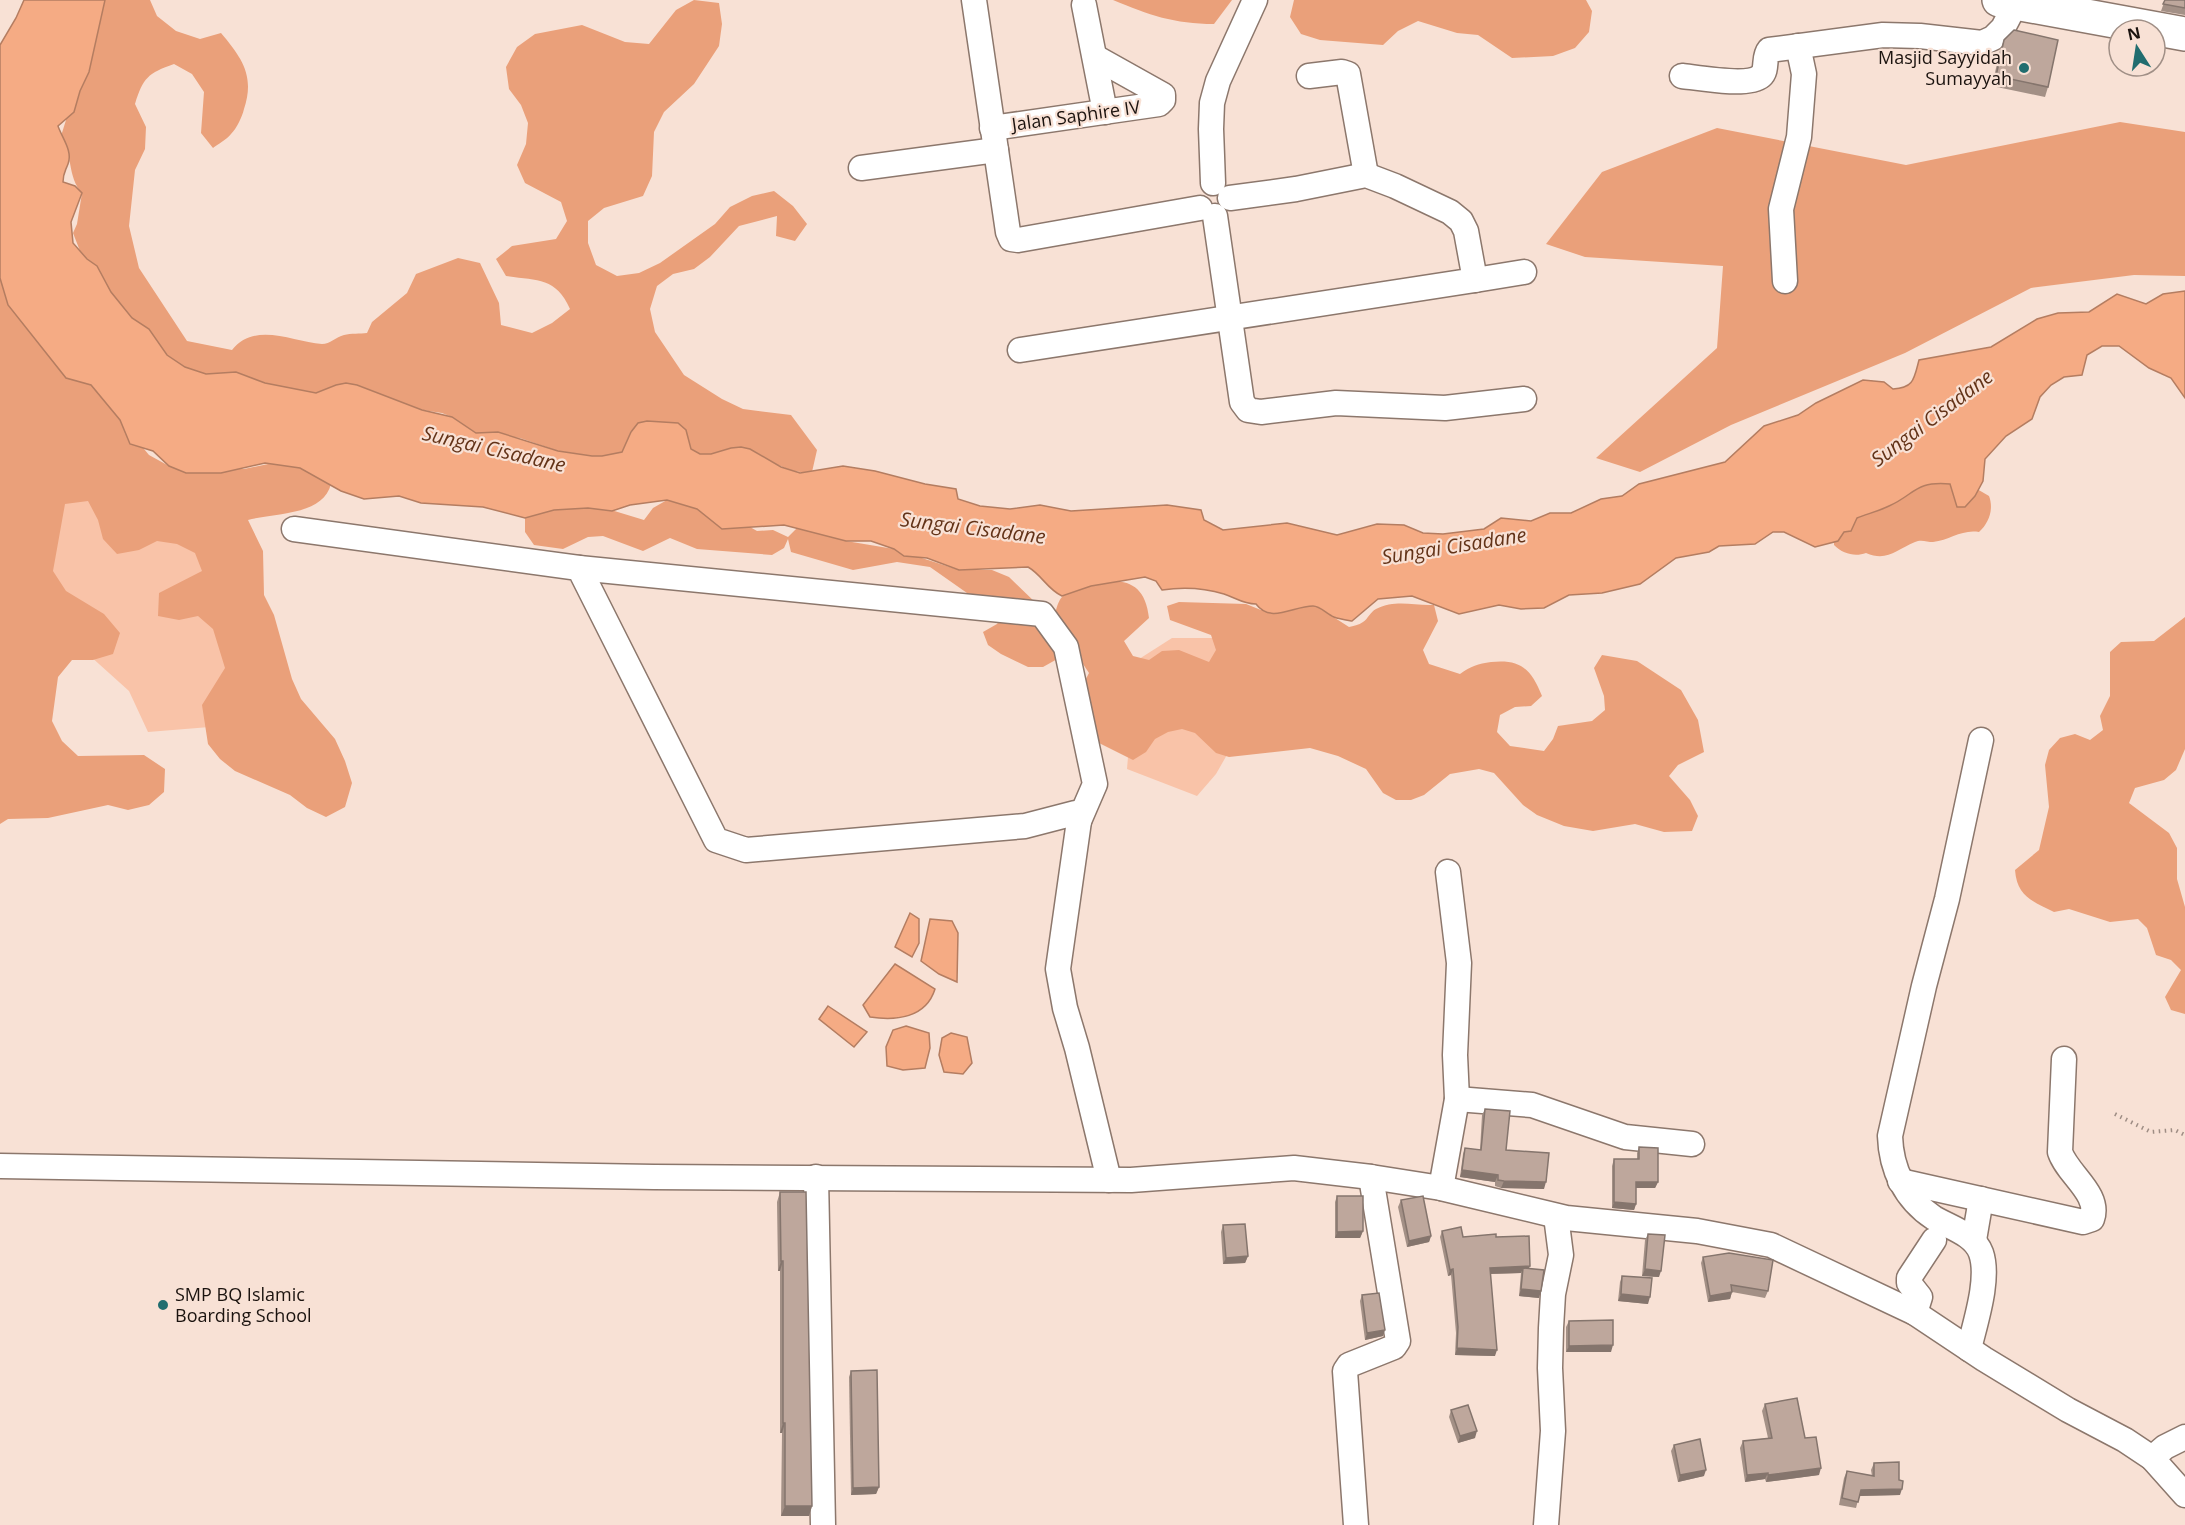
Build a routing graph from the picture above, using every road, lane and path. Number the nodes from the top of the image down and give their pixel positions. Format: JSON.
{"nodes":[{"id":1,"x":974,"y":0,"type":"edge"},
{"id":2,"x":1255,"y":0,"type":"edge"},
{"id":3,"x":2007,"y":2,"type":"edge"},
{"id":4,"x":1084,"y":5,"type":"dead end"},
{"id":5,"x":2185,"y":34,"type":"edge"},
{"id":6,"x":1798,"y":46,"type":"junction"},
{"id":7,"x":1095,"y":57,"type":"junction"},
{"id":8,"x":1310,"y":76,"type":"dead end"},
{"id":9,"x":1682,"y":76,"type":"dead end"},
{"id":10,"x":1105,"y":112,"type":"junction"},
{"id":11,"x":994,"y":139,"type":"junction"},
{"id":12,"x":861,"y":168,"type":"dead end"},
{"id":13,"x":1366,"y":175,"type":"junction"},
{"id":14,"x":1215,"y":201,"type":"junction"},
{"id":15,"x":1524,"y":272,"type":"dead end"},
{"id":16,"x":1475,"y":280,"type":"junction"},
{"id":17,"x":1785,"y":281,"type":"dead end"},
{"id":18,"x":1229,"y":318,"type":"junction"},
{"id":19,"x":1020,"y":350,"type":"dead end"},
{"id":20,"x":1524,"y":399,"type":"dead end"},
{"id":21,"x":294,"y":529,"type":"dead end"},
{"id":22,"x":579,"y":568,"type":"junction"},
{"id":23,"x":1981,"y":740,"type":"dead end"},
{"id":24,"x":1079,"y":822,"type":"junction"},
{"id":25,"x":1448,"y":872,"type":"dead end"},
{"id":26,"x":2064,"y":1059,"type":"dead end"},
{"id":27,"x":1457,"y":1099,"type":"junction"},
{"id":28,"x":2115,"y":1114,"type":"dead end"},
{"id":29,"x":2185,"y":1135,"type":"edge"},
{"id":30,"x":1692,"y":1144,"type":"dead end"},
{"id":31,"x":0,"y":1166,"type":"edge"},
{"id":32,"x":816,"y":1177,"type":"junction"},
{"id":33,"x":1371,"y":1177,"type":"junction"},
{"id":34,"x":1109,"y":1180,"type":"junction"},
{"id":35,"x":1900,"y":1181,"type":"junction"},
{"id":36,"x":1441,"y":1188,"type":"junction"},
{"id":37,"x":1981,"y":1199,"type":"junction"},
{"id":38,"x":1556,"y":1216,"type":"junction"},
{"id":39,"x":1934,"y":1240,"type":"dead end"},
{"id":40,"x":1974,"y":1240,"type":"junction"},
{"id":41,"x":1915,"y":1313,"type":"junction"},
{"id":42,"x":1969,"y":1349,"type":"junction"},
{"id":43,"x":2185,"y":1437,"type":"edge"},
{"id":44,"x":2152,"y":1458,"type":"junction"},
{"id":45,"x":2185,"y":1495,"type":"edge"},
{"id":46,"x":823,"y":1525,"type":"edge"},
{"id":47,"x":1356,"y":1525,"type":"edge"},
{"id":48,"x":1546,"y":1525,"type":"edge"}],
"edges":[{"from":1,"to":11,"type":"street"},
{"from":2,"to":14,"type":"street"},
{"from":3,"to":5,"type":"main road"},
{"from":3,"to":6,"type":"street"},
{"from":4,"to":7,"type":"street"},
{"from":6,"to":9,"type":"street"},
{"from":6,"to":17,"type":"street"},
{"from":7,"to":10,"type":"street"},
{"from":7,"to":10,"type":"street","name":"Jalan Saphire IV"},
{"from":8,"to":13,"type":"street"},
{"from":10,"to":11,"type":"street","name":"Jalan Saphire IV"},
{"from":11,"to":12,"type":"street","name":"Jalan Saphire IV"},
{"from":11,"to":14,"type":"street"},
{"from":13,"to":14,"type":"street"},
{"from":13,"to":16,"type":"street"},
{"from":14,"to":18,"type":"street"},
{"from":15,"to":16,"type":"street"},
{"from":16,"to":18,"type":"street"},
{"from":18,"to":19,"type":"street"},
{"from":18,"to":20,"type":"street"},
{"from":21,"to":22,"type":"street"},
{"from":22,"to":24,"type":"street"},
{"from":22,"to":24,"type":"street"},
{"from":23,"to":35,"type":"street"},
{"from":24,"to":34,"type":"street"},
{"from":25,"to":27,"type":"street"},
{"from":26,"to":37,"type":"street"},
{"from":27,"to":30,"type":"street"},
{"from":27,"to":36,"type":"street"},
{"from":28,"to":29,"type":"path"},
{"from":31,"to":32,"type":"street"},
{"from":32,"to":34,"type":"street"},
{"from":32,"to":46,"type":"street"},
{"from":33,"to":34,"type":"street"},
{"from":33,"to":36,"type":"street"},
{"from":33,"to":47,"type":"street"},
{"from":35,"to":37,"type":"street"},
{"from":35,"to":40,"type":"street"},
{"from":36,"to":38,"type":"street"},
{"from":37,"to":40,"type":"street"},
{"from":38,"to":41,"type":"street"},
{"from":38,"to":48,"type":"street"},
{"from":39,"to":41,"type":"street"},
{"from":40,"to":42,"type":"street"},
{"from":41,"to":42,"type":"street"},
{"from":42,"to":44,"type":"street"},
{"from":43,"to":44,"type":"street"},
{"from":44,"to":45,"type":"street"}]}
